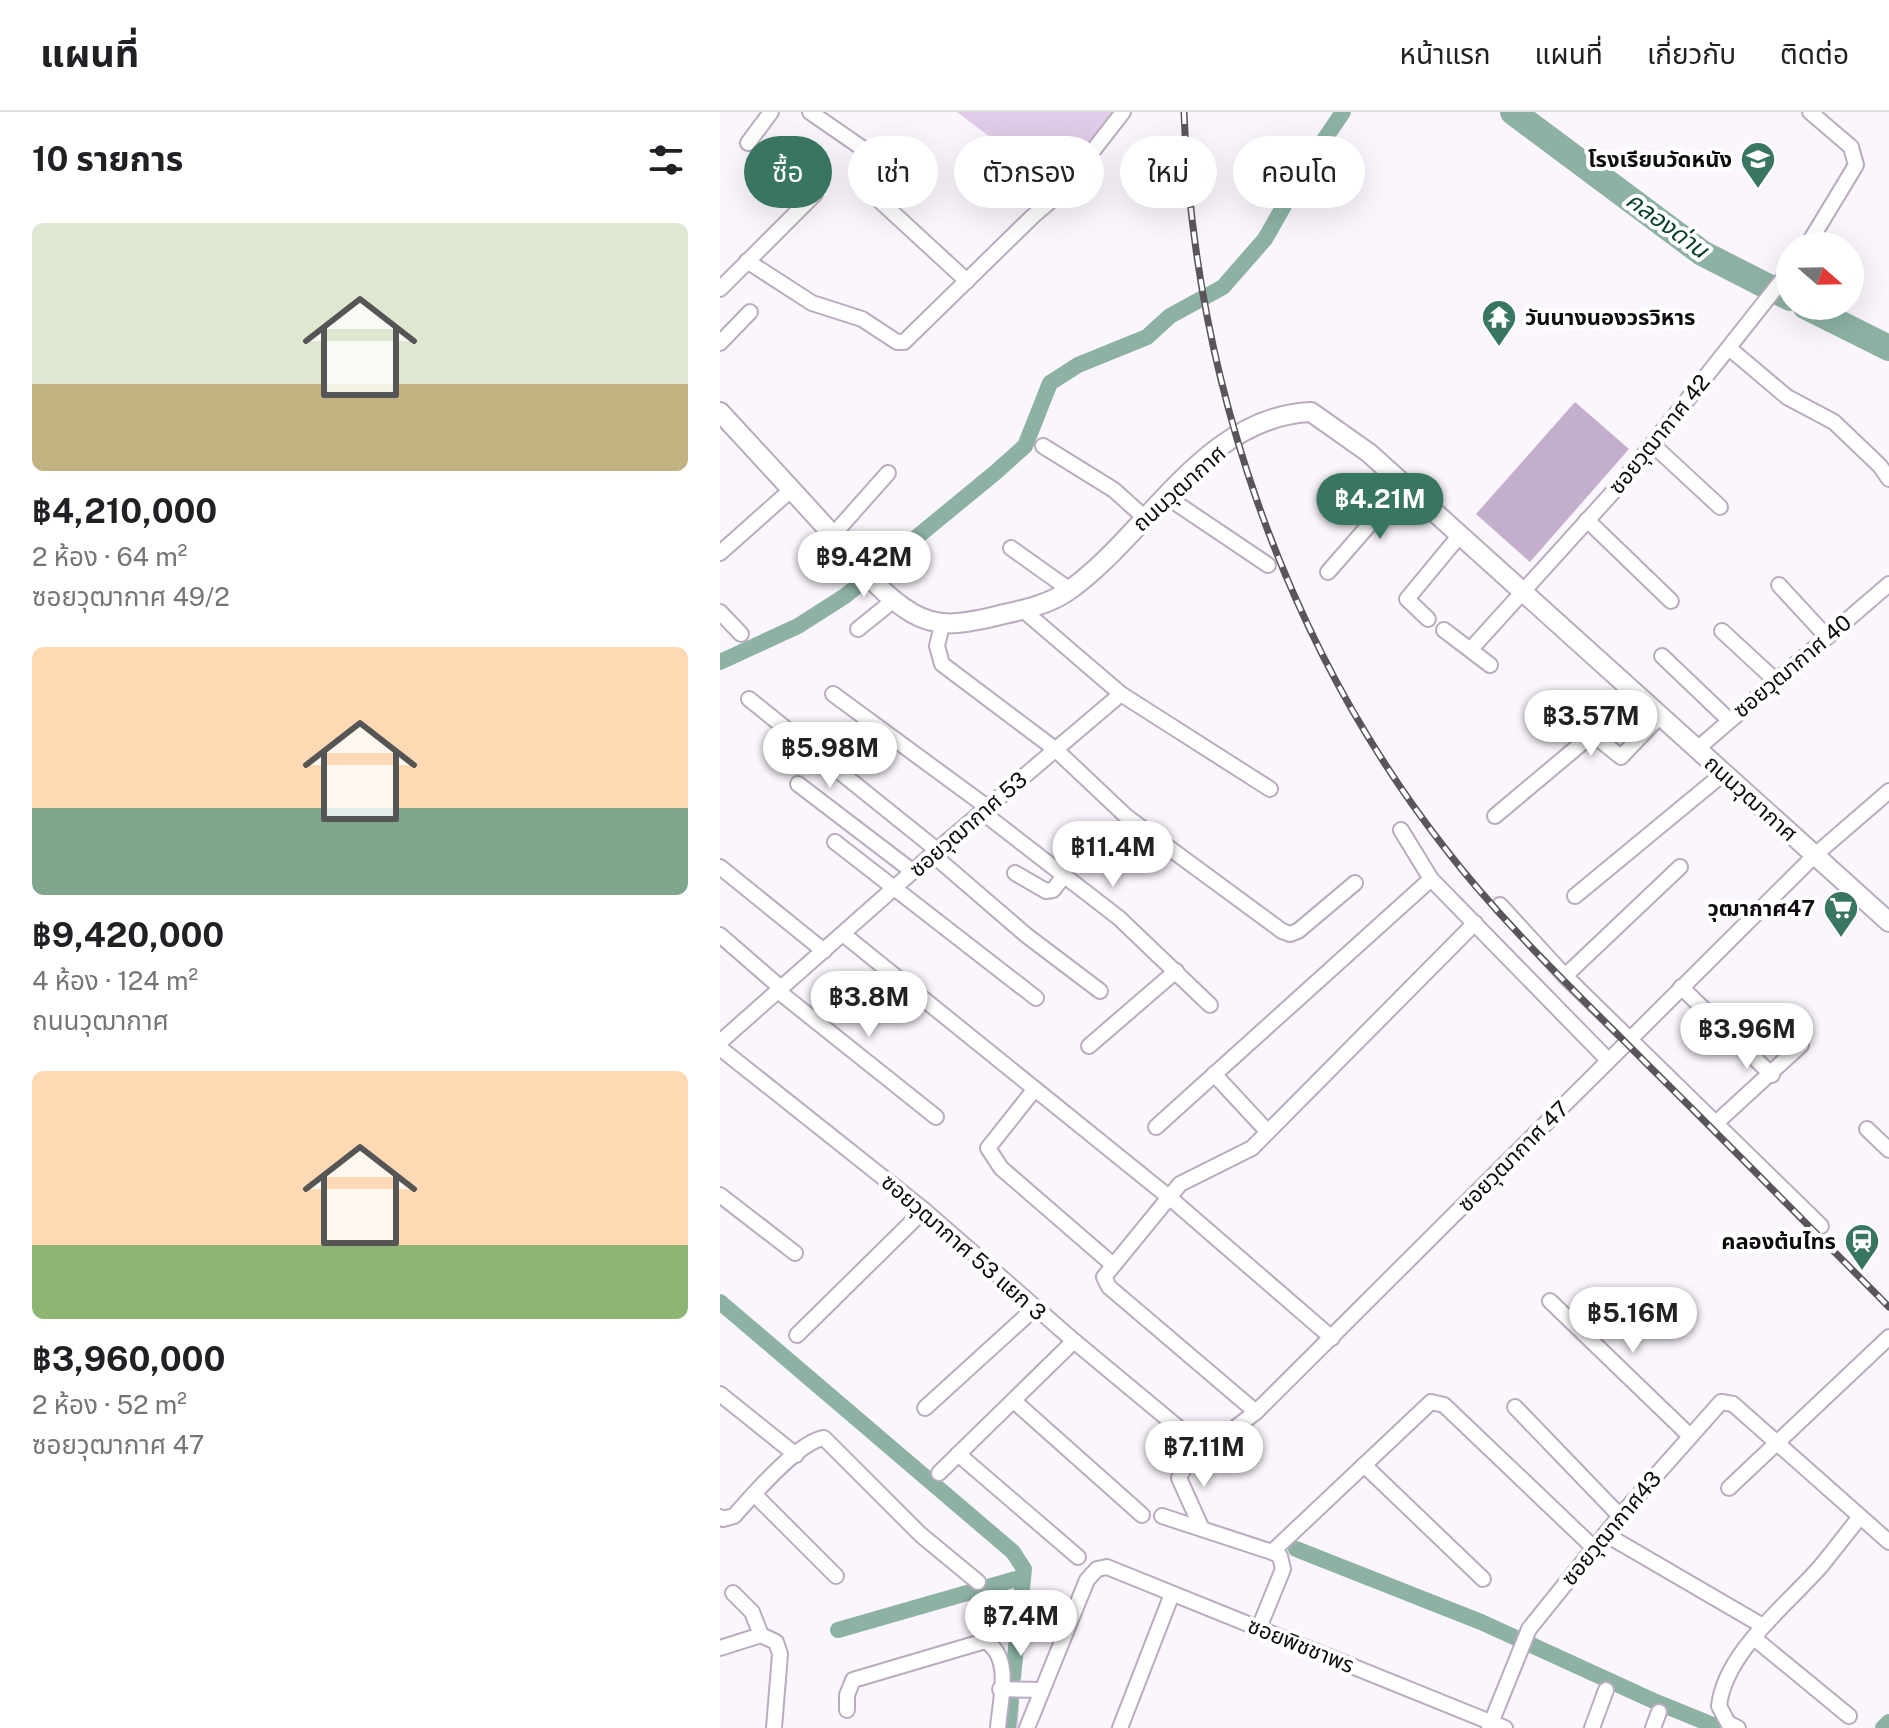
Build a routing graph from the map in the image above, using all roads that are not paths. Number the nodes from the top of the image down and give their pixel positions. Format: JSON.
{"nodes":[{"id":1,"x":771,"y":112,"type":"edge"},
{"id":2,"x":1123,"y":112,"type":"edge"},
{"id":3,"x":1810,"y":112,"type":"edge"},
{"id":4,"x":819,"y":114,"type":"edge"},
{"id":5,"x":753,"y":136,"type":"edge"},
{"id":6,"x":801,"y":208,"type":"edge"},
{"id":7,"x":1815,"y":232,"type":"edge"},
{"id":8,"x":747,"y":261,"type":"junction"},
{"id":9,"x":967,"y":281,"type":"junction"},
{"id":10,"x":1776,"y":288,"type":"edge"},
{"id":11,"x":720,"y":289,"type":"edge"},
{"id":12,"x":750,"y":312,"type":"dead end"},
{"id":13,"x":720,"y":343,"type":"edge"},
{"id":14,"x":1729,"y":348,"type":"junction"},
{"id":15,"x":720,"y":412,"type":"edge"},
{"id":16,"x":1652,"y":444,"type":"junction"},
{"id":17,"x":1043,"y":446,"type":"dead end"},
{"id":18,"x":888,"y":473,"type":"dead end"},
{"id":19,"x":1889,"y":479,"type":"edge"},
{"id":20,"x":1404,"y":485,"type":"junction"},
{"id":21,"x":792,"y":489,"type":"junction"},
{"id":22,"x":1167,"y":497,"type":"junction"},
{"id":23,"x":1720,"y":507,"type":"dead end"},
{"id":24,"x":1145,"y":518,"type":"junction"},
{"id":25,"x":1587,"y":520,"type":"junction"},
{"id":26,"x":833,"y":535,"type":"junction"},
{"id":27,"x":1460,"y":535,"type":"junction"},
{"id":28,"x":1011,"y":548,"type":"dead end"},
{"id":29,"x":720,"y":553,"type":"edge"},
{"id":30,"x":1268,"y":565,"type":"dead end"},
{"id":31,"x":1328,"y":572,"type":"dead end"},
{"id":32,"x":1889,"y":584,"type":"edge"},
{"id":33,"x":1779,"y":585,"type":"dead end"},
{"id":34,"x":1070,"y":590,"type":"junction"},
{"id":35,"x":1521,"y":592,"type":"junction"},
{"id":36,"x":894,"y":600,"type":"junction"},
{"id":37,"x":1671,"y":601,"type":"dead end"},
{"id":38,"x":1023,"y":610,"type":"junction"},
{"id":39,"x":720,"y":612,"type":"edge"},
{"id":40,"x":1428,"y":619,"type":"dead end"},
{"id":41,"x":942,"y":625,"type":"junction"},
{"id":42,"x":858,"y":629,"type":"dead end"},
{"id":43,"x":1444,"y":630,"type":"dead end"},
{"id":44,"x":1722,"y":631,"type":"dead end"},
{"id":45,"x":741,"y":634,"type":"dead end"},
{"id":46,"x":1827,"y":637,"type":"junction"},
{"id":47,"x":1471,"y":649,"type":"junction"},
{"id":48,"x":1662,"y":656,"type":"dead end"},
{"id":49,"x":1490,"y":665,"type":"dead end"},
{"id":50,"x":1775,"y":680,"type":"junction"},
{"id":51,"x":833,"y":694,"type":"dead end"},
{"id":52,"x":1121,"y":694,"type":"junction"},
{"id":53,"x":749,"y":699,"type":"dead end"},
{"id":54,"x":1661,"y":715,"type":"junction"},
{"id":55,"x":1728,"y":719,"type":"junction"},
{"id":56,"x":1055,"y":749,"type":"junction"},
{"id":57,"x":1697,"y":749,"type":"junction"},
{"id":58,"x":1724,"y":773,"type":"junction"},
{"id":59,"x":798,"y":784,"type":"dead end"},
{"id":60,"x":1270,"y":789,"type":"dead end"},
{"id":61,"x":1889,"y":791,"type":"edge"},
{"id":62,"x":984,"y":809,"type":"junction"},
{"id":63,"x":1495,"y":816,"type":"dead end"},
{"id":64,"x":1401,"y":830,"type":"dead end"},
{"id":65,"x":835,"y":842,"type":"dead end"},
{"id":66,"x":934,"y":852,"type":"junction"},
{"id":67,"x":1815,"y":855,"type":"junction"},
{"id":68,"x":720,"y":867,"type":"edge"},
{"id":69,"x":1680,"y":867,"type":"dead end"},
{"id":70,"x":912,"y":871,"type":"junction"},
{"id":71,"x":1015,"y":873,"type":"dead end"},
{"id":72,"x":1064,"y":876,"type":"junction"},
{"id":73,"x":1431,"y":879,"type":"junction"},
{"id":74,"x":1355,"y":883,"type":"dead end"},
{"id":75,"x":892,"y":888,"type":"junction"},
{"id":76,"x":1575,"y":896,"type":"dead end"},
{"id":77,"x":1500,"y":905,"type":"dead end"},
{"id":78,"x":1889,"y":922,"type":"edge"},
{"id":79,"x":1475,"y":923,"type":"junction"},
{"id":80,"x":843,"y":934,"type":"junction"},
{"id":81,"x":720,"y":935,"type":"edge"},
{"id":82,"x":824,"y":951,"type":"junction"},
{"id":83,"x":1176,"y":971,"type":"junction"},
{"id":84,"x":1565,"y":976,"type":"junction"},
{"id":85,"x":1681,"y":987,"type":"junction"},
{"id":86,"x":779,"y":990,"type":"junction"},
{"id":87,"x":1100,"y":991,"type":"dead end"},
{"id":88,"x":1036,"y":998,"type":"dead end"},
{"id":89,"x":1210,"y":1005,"type":"dead end"},
{"id":90,"x":1630,"y":1039,"type":"junction"},
{"id":91,"x":720,"y":1045,"type":"edge"},
{"id":92,"x":1801,"y":1045,"type":"dead end"},
{"id":93,"x":1089,"y":1046,"type":"dead end"},
{"id":94,"x":1608,"y":1060,"type":"junction"},
{"id":95,"x":1214,"y":1074,"type":"junction"},
{"id":96,"x":1772,"y":1075,"type":"junction"},
{"id":97,"x":1034,"y":1090,"type":"junction"},
{"id":98,"x":936,"y":1117,"type":"dead end"},
{"id":99,"x":1716,"y":1123,"type":"junction"},
{"id":100,"x":1156,"y":1127,"type":"dead end"},
{"id":101,"x":1867,"y":1129,"type":"dead end"},
{"id":102,"x":1267,"y":1131,"type":"junction"},
{"id":103,"x":1889,"y":1150,"type":"edge"},
{"id":104,"x":720,"y":1195,"type":"edge"},
{"id":105,"x":1170,"y":1198,"type":"junction"},
{"id":106,"x":924,"y":1210,"type":"junction"},
{"id":107,"x":1821,"y":1226,"type":"dead end"},
{"id":108,"x":795,"y":1253,"type":"dead end"},
{"id":109,"x":1112,"y":1264,"type":"junction"},
{"id":110,"x":1550,"y":1301,"type":"dead end"},
{"id":111,"x":1035,"y":1308,"type":"junction"},
{"id":112,"x":797,"y":1335,"type":"dead end"},
{"id":113,"x":1889,"y":1337,"type":"edge"},
{"id":114,"x":1332,"y":1338,"type":"junction"},
{"id":115,"x":1074,"y":1341,"type":"junction"},
{"id":116,"x":720,"y":1394,"type":"edge"},
{"id":117,"x":1015,"y":1402,"type":"junction"},
{"id":118,"x":1515,"y":1407,"type":"dead end"},
{"id":119,"x":925,"y":1408,"type":"dead end"},
{"id":120,"x":1256,"y":1412,"type":"junction"},
{"id":121,"x":1690,"y":1436,"type":"junction"},
{"id":122,"x":1775,"y":1443,"type":"junction"},
{"id":123,"x":1204,"y":1449,"type":"junction"},
{"id":124,"x":958,"y":1454,"type":"junction"},
{"id":125,"x":796,"y":1455,"type":"junction"},
{"id":126,"x":1364,"y":1465,"type":"junction"},
{"id":127,"x":939,"y":1473,"type":"dead end"},
{"id":128,"x":1729,"y":1488,"type":"dead end"},
{"id":129,"x":754,"y":1494,"type":"junction"},
{"id":130,"x":1142,"y":1515,"type":"dead end"},
{"id":131,"x":1162,"y":1516,"type":"dead end"},
{"id":132,"x":1620,"y":1516,"type":"junction"},
{"id":133,"x":720,"y":1517,"type":"edge"},
{"id":134,"x":1860,"y":1517,"type":"junction"},
{"id":135,"x":1202,"y":1529,"type":"junction"},
{"id":136,"x":1605,"y":1534,"type":"junction"},
{"id":137,"x":1889,"y":1542,"type":"edge"},
{"id":138,"x":1594,"y":1548,"type":"junction"},
{"id":139,"x":1272,"y":1552,"type":"junction"},
{"id":140,"x":1078,"y":1557,"type":"dead end"},
{"id":141,"x":836,"y":1576,"type":"dead end"},
{"id":142,"x":1483,"y":1579,"type":"dead end"},
{"id":143,"x":978,"y":1582,"type":"dead end"},
{"id":144,"x":733,"y":1593,"type":"dead end"},
{"id":145,"x":1172,"y":1594,"type":"junction"},
{"id":146,"x":1259,"y":1628,"type":"junction"},
{"id":147,"x":1758,"y":1632,"type":"junction"},
{"id":148,"x":761,"y":1635,"type":"junction"},
{"id":149,"x":720,"y":1648,"type":"edge"},
{"id":150,"x":1000,"y":1689,"type":"junction"},
{"id":151,"x":1041,"y":1690,"type":"junction"},
{"id":152,"x":1606,"y":1690,"type":"dead end"},
{"id":153,"x":847,"y":1710,"type":"dead end"},
{"id":154,"x":1659,"y":1712,"type":"dead end"},
{"id":155,"x":1849,"y":1716,"type":"dead end"},
{"id":156,"x":1495,"y":1726,"type":"edge"},
{"id":157,"x":774,"y":1728,"type":"edge"},
{"id":158,"x":998,"y":1728,"type":"edge"},
{"id":159,"x":1027,"y":1728,"type":"edge"},
{"id":160,"x":1120,"y":1728,"type":"edge"},
{"id":161,"x":1592,"y":1728,"type":"edge"},
{"id":162,"x":1653,"y":1728,"type":"edge"},
{"id":163,"x":1738,"y":1728,"type":"edge"}],
"edges":[{"from":1,"to":5,"type":"street"},
{"from":2,"to":9,"type":"street"},
{"from":3,"to":7,"type":"street"},
{"from":4,"to":9,"type":"street"},
{"from":6,"to":8,"type":"street"},
{"from":8,"to":9,"type":"street"},
{"from":8,"to":11,"type":"street"},
{"from":10,"to":14,"type":"street","name":"ซอยวุฒากาศ 42"},
{"from":12,"to":13,"type":"street"},
{"from":14,"to":16,"type":"street","name":"ซอยวุฒากาศ 42"},
{"from":14,"to":19,"type":"street"},
{"from":15,"to":21,"type":"main road"},
{"from":16,"to":23,"type":"street"},
{"from":16,"to":25,"type":"street","name":"ซอยวุฒากาศ 42"},
{"from":17,"to":24,"type":"street"},
{"from":18,"to":26,"type":"street"},
{"from":20,"to":22,"type":"main road","name":"ถนนวุฒากาศ"},
{"from":20,"to":27,"type":"main road","name":"ถนนวุฒากาศ"},
{"from":20,"to":31,"type":"street"},
{"from":21,"to":26,"type":"main road"},
{"from":21,"to":29,"type":"street"},
{"from":22,"to":24,"type":"main road","name":"ถนนวุฒากาศ"},
{"from":22,"to":30,"type":"street"},
{"from":24,"to":34,"type":"main road","name":"ถนนวุฒากาศ"},
{"from":25,"to":35,"type":"street","name":"ซอยวุฒากาศ 42"},
{"from":25,"to":37,"type":"street"},
{"from":26,"to":36,"type":"main road"},
{"from":27,"to":35,"type":"main road","name":"ถนนวุฒากาศ"},
{"from":27,"to":40,"type":"street"},
{"from":28,"to":34,"type":"street"},
{"from":32,"to":46,"type":"street","name":"ซอยวุฒากาศ 40"},
{"from":33,"to":46,"type":"street"},
{"from":34,"to":38,"type":"main road","name":"ถนนวุฒากาศ"},
{"from":35,"to":47,"type":"street","name":"ซอยวุฒากาศ 42"},
{"from":35,"to":54,"type":"main road","name":"ถนนวุฒากาศ"},
{"from":36,"to":41,"type":"main road"},
{"from":36,"to":42,"type":"street"},
{"from":38,"to":41,"type":"main road","name":"ถนนวุฒากาศ"},
{"from":38,"to":52,"type":"street"},
{"from":39,"to":45,"type":"street"},
{"from":41,"to":56,"type":"street"},
{"from":43,"to":47,"type":"street"},
{"from":44,"to":50,"type":"street"},
{"from":46,"to":50,"type":"street","name":"ซอยวุฒากาศ 40"},
{"from":47,"to":49,"type":"street"},
{"from":48,"to":55,"type":"street"},
{"from":50,"to":55,"type":"street","name":"ซอยวุฒากาศ 40"},
{"from":51,"to":62,"type":"street"},
{"from":52,"to":56,"type":"street","name":"ซอยวุฒากาศ 53"},
{"from":52,"to":60,"type":"street"},
{"from":53,"to":66,"type":"street"},
{"from":54,"to":57,"type":"main road","name":"ถนนวุฒากาศ"},
{"from":54,"to":63,"type":"street"},
{"from":55,"to":57,"type":"street","name":"ซอยวุฒากาศ 40"},
{"from":56,"to":62,"type":"street","name":"ซอยวุฒากาศ 53"},
{"from":56,"to":74,"type":"street"},
{"from":57,"to":58,"type":"main road","name":"ถนนวุฒากาศ"},
{"from":58,"to":67,"type":"main road","name":"ถนนวุฒากาศ"},
{"from":58,"to":76,"type":"street"},
{"from":59,"to":70,"type":"street"},
{"from":61,"to":67,"type":"street","name":"ซอยวุฒากาศ 47"},
{"from":62,"to":66,"type":"street","name":"ซอยวุฒากาศ 53"},
{"from":62,"to":72,"type":"street"},
{"from":64,"to":73,"type":"street"},
{"from":65,"to":75,"type":"street"},
{"from":66,"to":70,"type":"street","name":"ซอยวุฒากาศ 53"},
{"from":66,"to":87,"type":"street"},
{"from":67,"to":78,"type":"main road","name":"ถนนวุฒากาศ"},
{"from":67,"to":85,"type":"street","name":"ซอยวุฒากาศ 47"},
{"from":68,"to":82,"type":"street"},
{"from":69,"to":84,"type":"street"},
{"from":70,"to":75,"type":"street","name":"ซอยวุฒากาศ 53"},
{"from":71,"to":72,"type":"street"},
{"from":72,"to":83,"type":"street"},
{"from":73,"to":79,"type":"street"},
{"from":73,"to":95,"type":"street"},
{"from":75,"to":80,"type":"street","name":"ซอยวุฒากาศ 53"},
{"from":75,"to":88,"type":"street"},
{"from":77,"to":84,"type":"street"},
{"from":79,"to":94,"type":"street"},
{"from":79,"to":102,"type":"street"},
{"from":80,"to":82,"type":"street","name":"ซอยวุฒากาศ 53"},
{"from":80,"to":97,"type":"street"},
{"from":81,"to":86,"type":"street"},
{"from":82,"to":86,"type":"street","name":"ซอยวุฒากาศ 53"},
{"from":83,"to":89,"type":"street"},
{"from":83,"to":93,"type":"street"},
{"from":84,"to":90,"type":"street"},
{"from":85,"to":90,"type":"street","name":"ซอยวุฒากาศ 47"},
{"from":85,"to":96,"type":"street"},
{"from":86,"to":91,"type":"street","name":"ซอยวุฒากาศ 53"},
{"from":86,"to":98,"type":"street"},
{"from":90,"to":94,"type":"street","name":"ซอยวุฒากาศ 47"},
{"from":90,"to":99,"type":"street"},
{"from":91,"to":106,"type":"street","name":"ซอยวุฒากาศ 53 แยก 3"},
{"from":92,"to":96,"type":"street"},
{"from":94,"to":114,"type":"street","name":"ซอยวุฒากาศ 47"},
{"from":95,"to":100,"type":"street"},
{"from":95,"to":102,"type":"street"},
{"from":96,"to":99,"type":"street"},
{"from":97,"to":105,"type":"street"},
{"from":97,"to":109,"type":"street"},
{"from":99,"to":107,"type":"street"},
{"from":101,"to":103,"type":"street"},
{"from":102,"to":105,"type":"street"},
{"from":104,"to":108,"type":"street"},
{"from":105,"to":109,"type":"street"},
{"from":105,"to":114,"type":"street"},
{"from":106,"to":111,"type":"street","name":"ซอยวุฒากาศ 53 แยก 3"},
{"from":106,"to":112,"type":"street"},
{"from":109,"to":120,"type":"street"},
{"from":110,"to":121,"type":"street"},
{"from":111,"to":115,"type":"street","name":"ซอยวุฒากาศ 53 แยก 3"},
{"from":111,"to":119,"type":"street"},
{"from":113,"to":122,"type":"street"},
{"from":114,"to":120,"type":"street","name":"ซอยวุฒากาศ 47"},
{"from":115,"to":117,"type":"street"},
{"from":115,"to":123,"type":"street","name":"ซอยวุฒากาศ 53 แยก 3"},
{"from":116,"to":125,"type":"street"},
{"from":117,"to":124,"type":"street"},
{"from":117,"to":130,"type":"street"},
{"from":118,"to":132,"type":"street"},
{"from":120,"to":123,"type":"street","name":"ซอยวุฒากาศ 47"},
{"from":121,"to":122,"type":"street","name":"ซอยวุฒากาศ43"},
{"from":121,"to":132,"type":"street","name":"ซอยวุฒากาศ43"},
{"from":122,"to":128,"type":"street"},
{"from":122,"to":134,"type":"street","name":"ซอยวุฒากาศ43"},
{"from":123,"to":135,"type":"street","name":"ซอยวุฒากาศ 47"},
{"from":124,"to":127,"type":"street"},
{"from":124,"to":140,"type":"street"},
{"from":125,"to":129,"type":"street"},
{"from":125,"to":143,"type":"street"},
{"from":126,"to":138,"type":"street"},
{"from":126,"to":139,"type":"street"},
{"from":126,"to":142,"type":"street"},
{"from":129,"to":133,"type":"street"},
{"from":129,"to":141,"type":"street"},
{"from":131,"to":135,"type":"street"},
{"from":132,"to":136,"type":"street","name":"ซอยวุฒากาศ43"},
{"from":134,"to":137,"type":"street","name":"ซอยวุฒากาศ43"},
{"from":134,"to":147,"type":"street"},
{"from":135,"to":139,"type":"street"},
{"from":136,"to":138,"type":"street","name":"ซอยวุฒากาศ43"},
{"from":136,"to":147,"type":"street"},
{"from":138,"to":156,"type":"street","name":"ซอยวุฒากาศ43"},
{"from":139,"to":146,"type":"street"},
{"from":144,"to":148,"type":"street"},
{"from":145,"to":146,"type":"street","name":"ซอยพิชชาพร"},
{"from":145,"to":151,"type":"street","name":"ซอยพิชชาพร"},
{"from":145,"to":160,"type":"street"},
{"from":146,"to":156,"type":"street","name":"ซอยพิชชาพร"},
{"from":147,"to":155,"type":"street"},
{"from":147,"to":163,"type":"street"},
{"from":148,"to":149,"type":"street"},
{"from":148,"to":157,"type":"street"},
{"from":150,"to":151,"type":"street"},
{"from":150,"to":153,"type":"street"},
{"from":150,"to":158,"type":"street"},
{"from":151,"to":159,"type":"street"},
{"from":152,"to":161,"type":"street"},
{"from":154,"to":162,"type":"street"}]}
